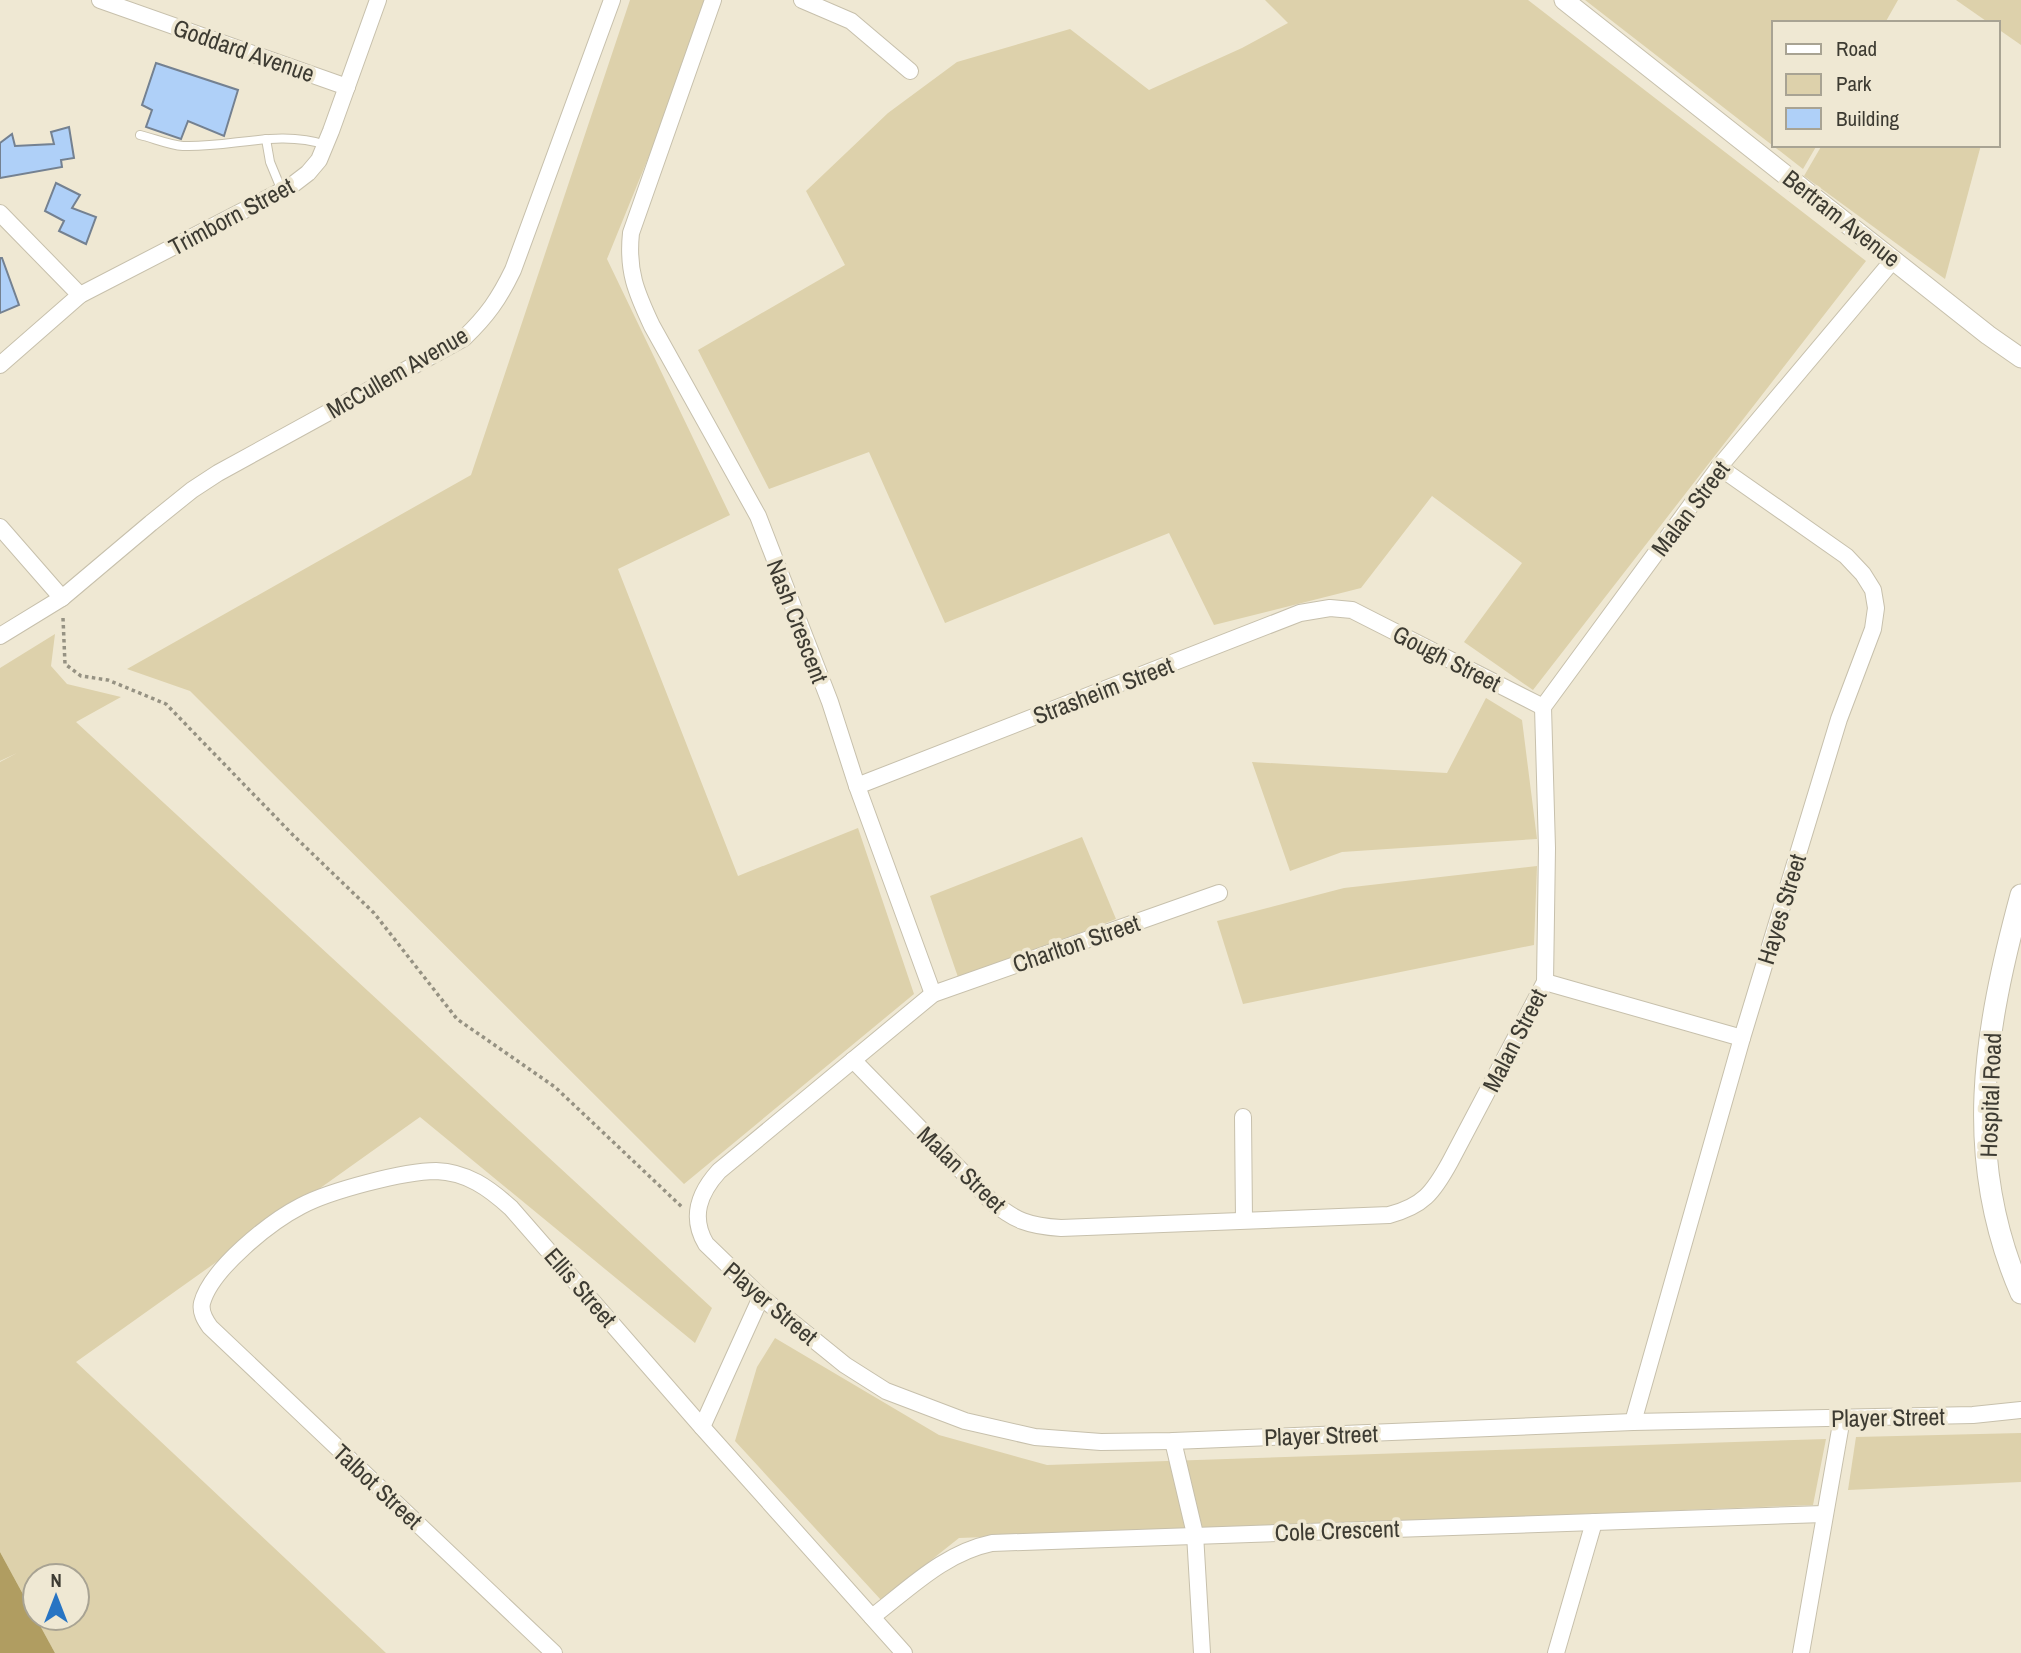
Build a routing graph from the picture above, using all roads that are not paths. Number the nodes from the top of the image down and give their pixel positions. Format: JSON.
{"nodes":[{"id":1,"x":100,"y":0,"type":"edge"},
{"id":2,"x":378,"y":0,"type":"edge"},
{"id":3,"x":612,"y":0,"type":"edge"},
{"id":4,"x":713,"y":0,"type":"edge"},
{"id":5,"x":802,"y":0,"type":"edge"},
{"id":6,"x":1564,"y":0,"type":"edge"},
{"id":7,"x":910,"y":71,"type":"dead end"},
{"id":8,"x":347,"y":87,"type":"junction"},
{"id":9,"x":140,"y":135,"type":"dead end"},
{"id":10,"x":266,"y":139,"type":"junction"},
{"id":11,"x":326,"y":145,"type":"junction"},
{"id":12,"x":282,"y":191,"type":"junction"},
{"id":13,"x":0,"y":213,"type":"edge"},
{"id":14,"x":1894,"y":259,"type":"junction"},
{"id":15,"x":80,"y":295,"type":"junction"},
{"id":16,"x":2021,"y":358,"type":"edge"},
{"id":17,"x":0,"y":365,"type":"edge"},
{"id":18,"x":1719,"y":467,"type":"junction"},
{"id":19,"x":0,"y":527,"type":"edge"},
{"id":20,"x":62,"y":598,"type":"junction"},
{"id":21,"x":1352,"y":610,"type":"joint"},
{"id":22,"x":0,"y":636,"type":"edge"},
{"id":23,"x":1543,"y":707,"type":"junction"},
{"id":24,"x":857,"y":786,"type":"junction"},
{"id":25,"x":1219,"y":893,"type":"dead end"},
{"id":26,"x":2021,"y":895,"type":"edge"},
{"id":27,"x":2016,"y":933,"type":"edge"},
{"id":28,"x":1545,"y":982,"type":"junction"},
{"id":29,"x":933,"y":993,"type":"junction"},
{"id":30,"x":1742,"y":1038,"type":"junction"},
{"id":31,"x":853,"y":1060,"type":"junction"},
{"id":32,"x":1243,"y":1117,"type":"dead end"},
{"id":33,"x":1244,"y":1220,"type":"junction"},
{"id":34,"x":2021,"y":1293,"type":"edge"},
{"id":35,"x":761,"y":1297,"type":"junction"},
{"id":36,"x":204,"y":1318,"type":"joint"},
{"id":37,"x":2021,"y":1410,"type":"edge"},
{"id":38,"x":1842,"y":1419,"type":"junction"},
{"id":39,"x":1633,"y":1422,"type":"junction"},
{"id":40,"x":702,"y":1427,"type":"junction"},
{"id":41,"x":1173,"y":1441,"type":"junction"},
{"id":42,"x":1824,"y":1514,"type":"junction"},
{"id":43,"x":1594,"y":1522,"type":"junction"},
{"id":44,"x":1195,"y":1534,"type":"junction"},
{"id":45,"x":873,"y":1617,"type":"junction"},
{"id":46,"x":554,"y":1653,"type":"edge"},
{"id":47,"x":904,"y":1653,"type":"edge"},
{"id":48,"x":1202,"y":1653,"type":"edge"},
{"id":49,"x":1556,"y":1653,"type":"edge"},
{"id":50,"x":1801,"y":1653,"type":"edge"}],
"edges":[{"from":1,"to":8,"type":"street","name":"Goddard Avenue"},
{"from":2,"to":8,"type":"street","name":"Trimborn Street"},
{"from":3,"to":20,"type":"street","name":"McCullem Avenue"},
{"from":4,"to":24,"type":"street","name":"Nash Crescent"},
{"from":5,"to":7,"type":"street"},
{"from":6,"to":14,"type":"street","name":"Bertram Avenue"},
{"from":8,"to":11,"type":"street","name":"Trimborn Street"},
{"from":9,"to":10,"type":"lane"},
{"from":10,"to":11,"type":"lane"},
{"from":10,"to":12,"type":"lane"},
{"from":11,"to":12,"type":"street","name":"Trimborn Street"},
{"from":12,"to":15,"type":"street","name":"Trimborn Street"},
{"from":13,"to":15,"type":"street"},
{"from":14,"to":16,"type":"street","name":"Bertram Avenue"},
{"from":14,"to":18,"type":"street","name":"Malan Street"},
{"from":15,"to":17,"type":"street","name":"Trimborn Street"},
{"from":18,"to":23,"type":"street","name":"Malan Street"},
{"from":18,"to":30,"type":"street","name":"Hayes Street"},
{"from":19,"to":20,"type":"street"},
{"from":20,"to":22,"type":"street","name":"McCullem Avenue"},
{"from":21,"to":23,"type":"street","name":"Gough Street"},
{"from":21,"to":24,"type":"street","name":"Strasheim Street"},
{"from":23,"to":28,"type":"street","name":"Malan Street"},
{"from":24,"to":29,"type":"street","name":"Nash Crescent"},
{"from":25,"to":29,"type":"street","name":"Charlton Street"},
{"from":26,"to":27,"type":"main road","name":"Hospital Road"},
{"from":27,"to":34,"type":"main road","name":"Hospital Road"},
{"from":28,"to":30,"type":"street"},
{"from":28,"to":33,"type":"street","name":"Malan Street"},
{"from":29,"to":31,"type":"street"},
{"from":30,"to":39,"type":"street","name":"Hayes Street"},
{"from":31,"to":33,"type":"street","name":"Malan Street"},
{"from":31,"to":35,"type":"street","name":"Player Street"},
{"from":32,"to":33,"type":"street"},
{"from":35,"to":40,"type":"street"},
{"from":35,"to":41,"type":"street","name":"Player Street"},
{"from":36,"to":40,"type":"street","name":"Ellis Street"},
{"from":36,"to":46,"type":"street","name":"Talbot Street"},
{"from":37,"to":38,"type":"street","name":"Player Street"},
{"from":38,"to":39,"type":"street","name":"Player Street"},
{"from":38,"to":42,"type":"street"},
{"from":39,"to":41,"type":"street","name":"Player Street"},
{"from":40,"to":45,"type":"street","name":"Ellis Street"},
{"from":41,"to":44,"type":"street"},
{"from":42,"to":43,"type":"street","name":"Cole Crescent"},
{"from":42,"to":50,"type":"street"},
{"from":43,"to":44,"type":"street","name":"Cole Crescent"},
{"from":43,"to":49,"type":"street"},
{"from":44,"to":45,"type":"street","name":"Cole Crescent"},
{"from":44,"to":48,"type":"street"},
{"from":45,"to":47,"type":"street","name":"Ellis Street"}]}
